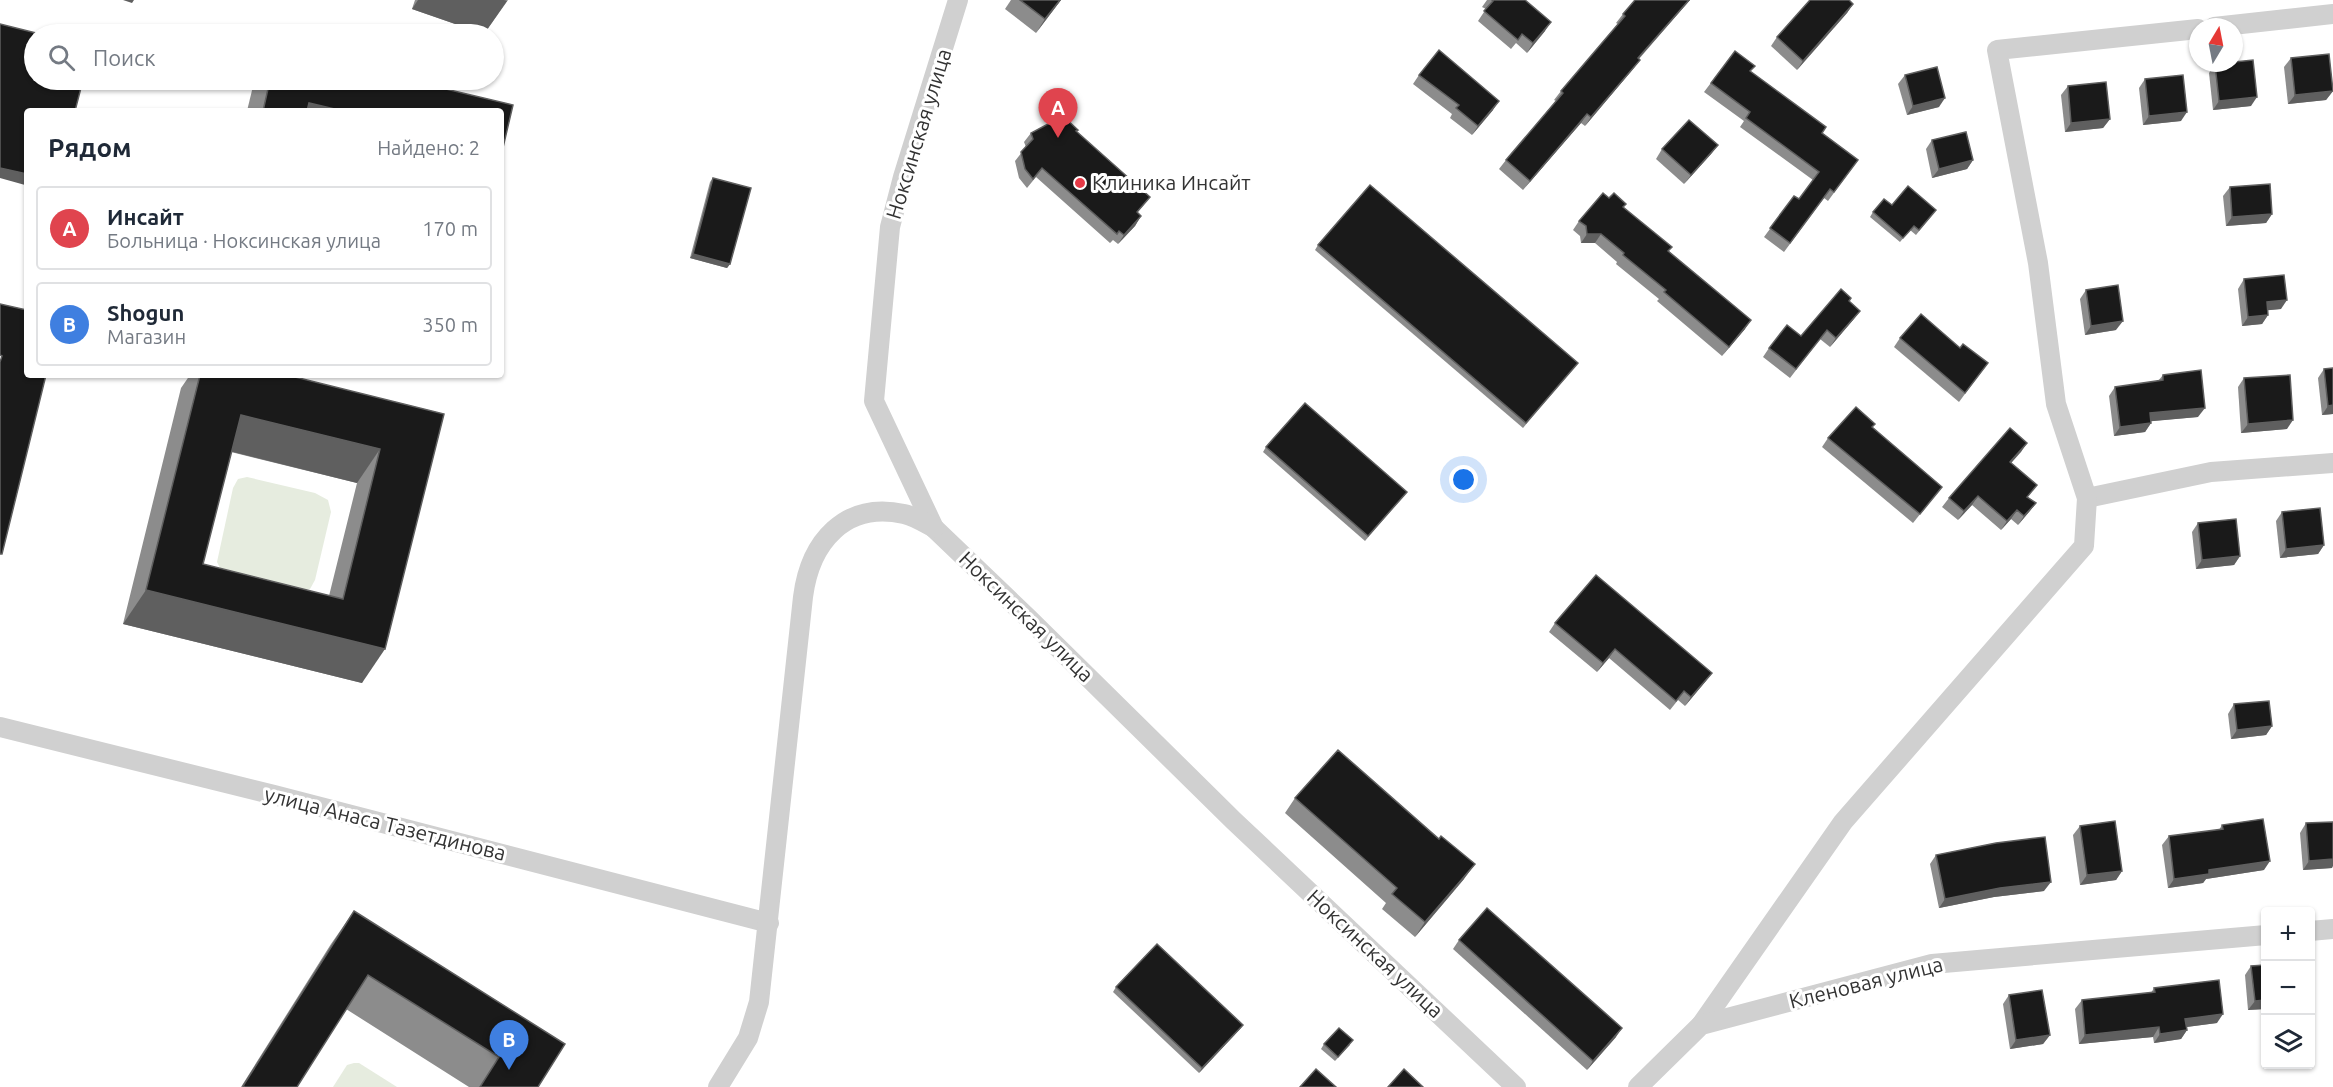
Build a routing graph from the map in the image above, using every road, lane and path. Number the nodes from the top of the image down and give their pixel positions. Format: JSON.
{"nodes":[{"id":1,"x":958,"y":0,"type":"edge"},
{"id":2,"x":2333,"y":14,"type":"edge"},
{"id":3,"x":2243,"y":24,"type":"edge"},
{"id":4,"x":2189,"y":30,"type":"edge"},
{"id":5,"x":2333,"y":463,"type":"edge"},
{"id":6,"x":2087,"y":498,"type":"junction"},
{"id":7,"x":934,"y":528,"type":"junction"},
{"id":8,"x":0,"y":727,"type":"edge"},
{"id":9,"x":769,"y":923,"type":"junction"},
{"id":10,"x":2333,"y":929,"type":"edge"},
{"id":11,"x":2315,"y":931,"type":"edge"},
{"id":12,"x":2261,"y":935,"type":"edge"},
{"id":13,"x":1701,"y":1025,"type":"junction"},
{"id":14,"x":718,"y":1087,"type":"edge"},
{"id":15,"x":1516,"y":1087,"type":"edge"},
{"id":16,"x":1638,"y":1087,"type":"edge"}],
"edges":[{"from":1,"to":7,"type":"street","name":"Ноксинская улица"},
{"from":2,"to":3,"type":"street"},
{"from":4,"to":6,"type":"street"},
{"from":5,"to":6,"type":"street"},
{"from":6,"to":13,"type":"street"},
{"from":7,"to":9,"type":"street"},
{"from":7,"to":15,"type":"street","name":"Ноксинская улица"},
{"from":8,"to":9,"type":"street","name":"улица Анаса Тазетдинова"},
{"from":9,"to":14,"type":"street"},
{"from":10,"to":11,"type":"street"},
{"from":12,"to":13,"type":"street","name":"Кленовая улица"},
{"from":13,"to":16,"type":"street","name":"Кленовая улица"}]}
